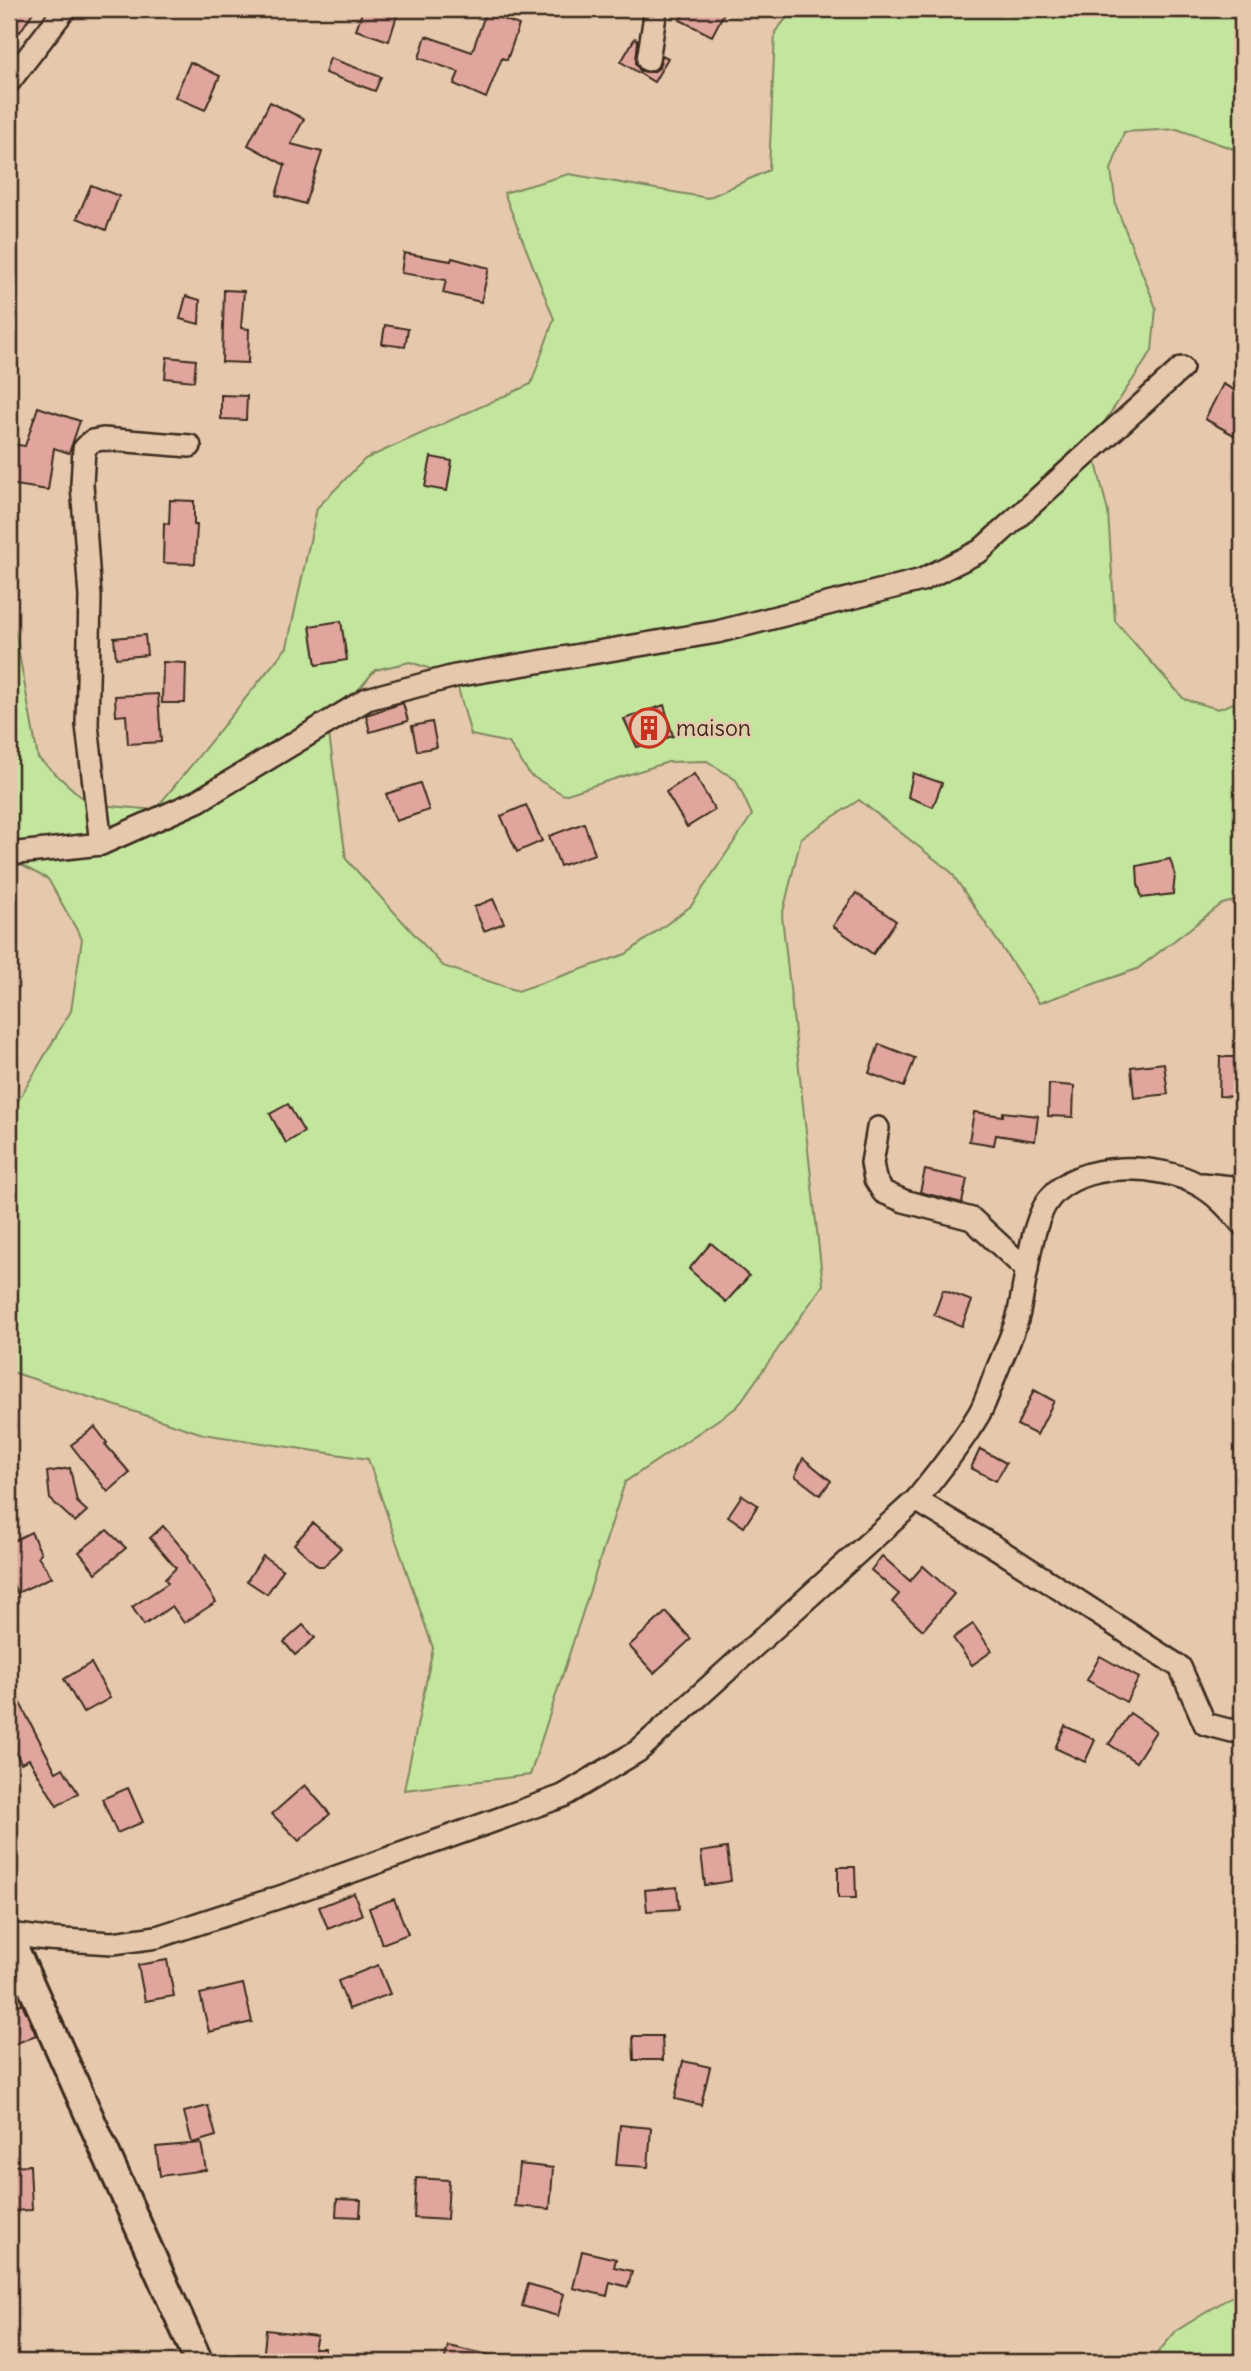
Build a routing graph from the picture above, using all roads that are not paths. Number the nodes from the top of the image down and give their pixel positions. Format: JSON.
{"nodes":[{"id":1,"x":65,"y":9,"type":"edge"},
{"id":2,"x":656,"y":9,"type":"edge"},
{"id":3,"x":648,"y":60,"type":"dead end"},
{"id":4,"x":9,"y":82,"type":"edge"},
{"id":5,"x":1182,"y":368,"type":"dead end"},
{"id":6,"x":191,"y":446,"type":"dead end"},
{"id":7,"x":101,"y":844,"type":"junction"},
{"id":8,"x":9,"y":855,"type":"edge"},
{"id":9,"x":878,"y":1128,"type":"dead end"},
{"id":10,"x":1196,"y":1183,"type":"junction"},
{"id":11,"x":1242,"y":1188,"type":"edge"},
{"id":12,"x":1242,"y":1223,"type":"edge"},
{"id":13,"x":1027,"y":1270,"type":"junction"},
{"id":14,"x":916,"y":1500,"type":"junction"},
{"id":15,"x":1242,"y":1727,"type":"edge"},
{"id":16,"x":9,"y":1935,"type":"edge"},
{"id":17,"x":199,"y":2362,"type":"edge"}],
"edges":[{"from":1,"to":4,"type":"street"},
{"from":2,"to":3,"type":"street"},
{"from":5,"to":7,"type":"street"},
{"from":6,"to":7,"type":"street"},
{"from":7,"to":8,"type":"street"},
{"from":9,"to":13,"type":"street"},
{"from":10,"to":11,"type":"street"},
{"from":10,"to":12,"type":"street"},
{"from":10,"to":13,"type":"street"},
{"from":13,"to":14,"type":"street"},
{"from":14,"to":15,"type":"street"},
{"from":14,"to":16,"type":"street"},
{"from":16,"to":17,"type":"street"}]}
